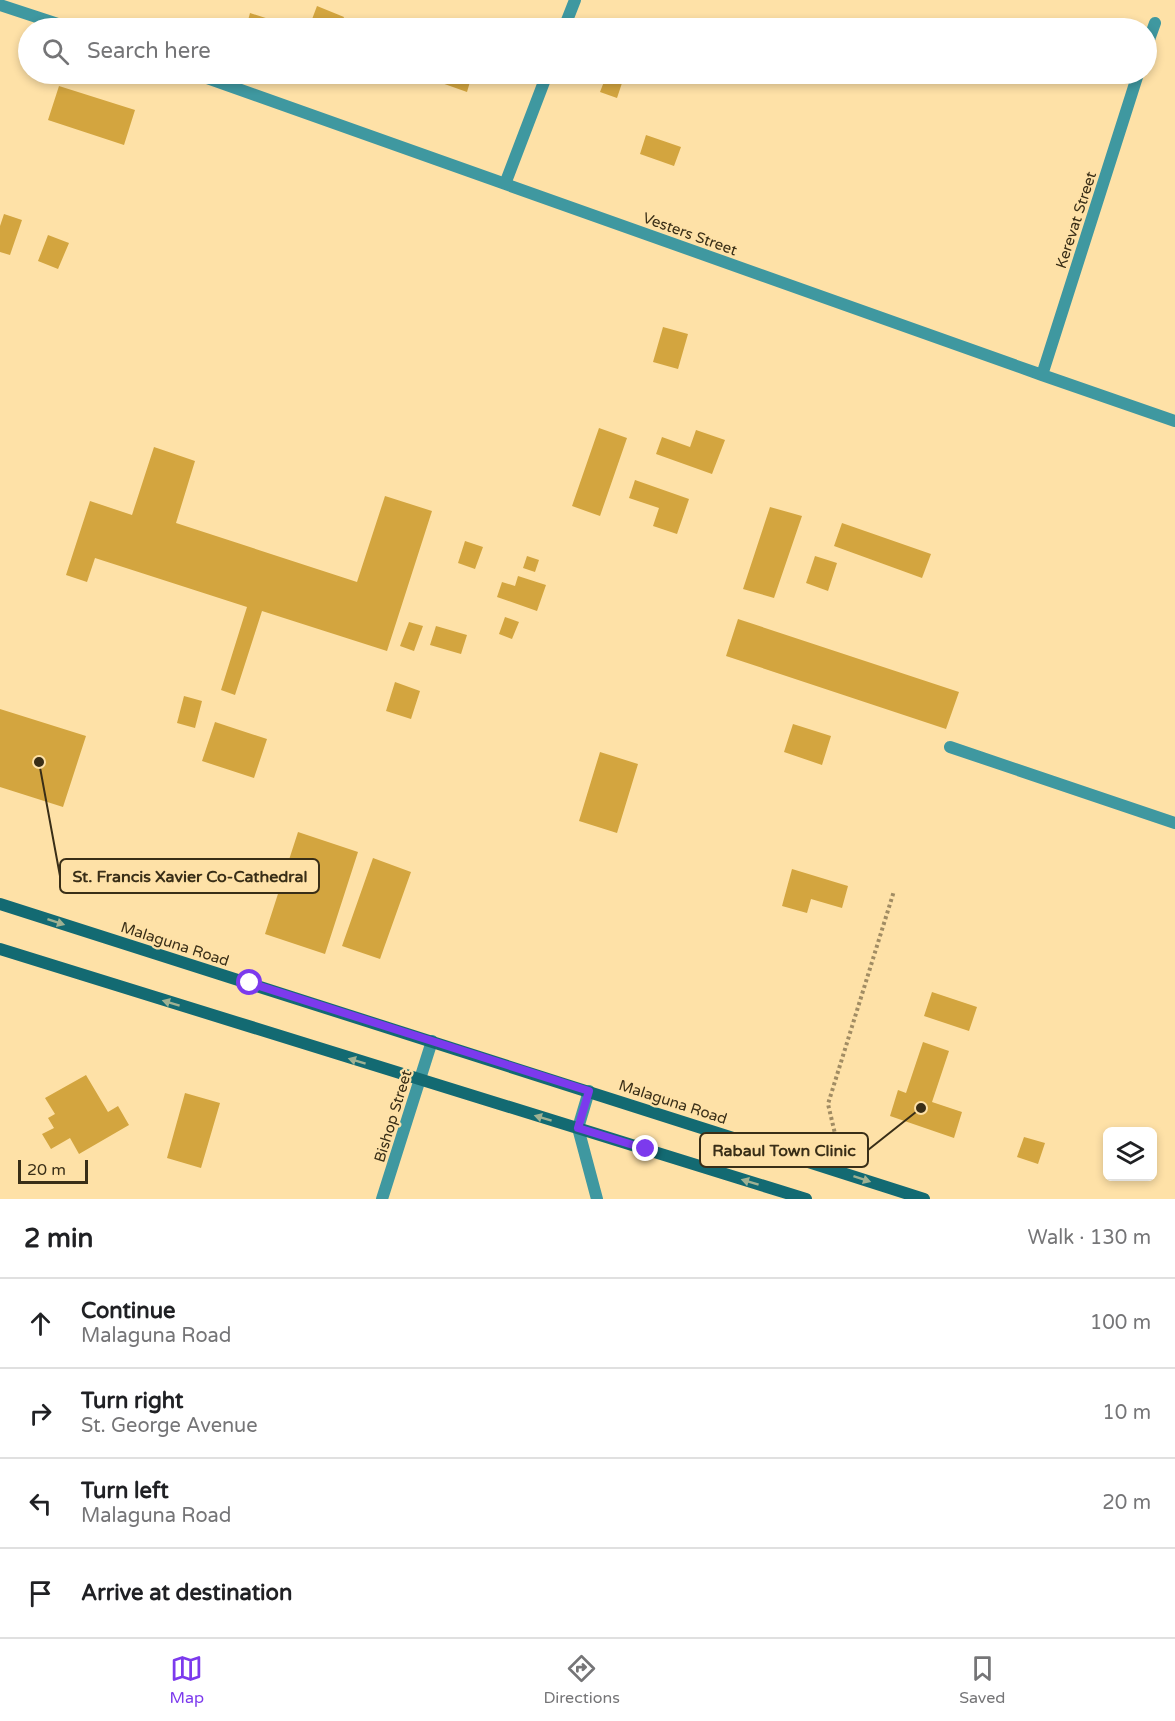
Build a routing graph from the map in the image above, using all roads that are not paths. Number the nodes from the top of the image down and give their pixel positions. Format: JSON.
{"nodes":[{"id":1,"x":575,"y":0,"type":"edge"},
{"id":2,"x":0,"y":5,"type":"edge"},
{"id":3,"x":20,"y":5,"type":"edge"},
{"id":4,"x":48,"y":18,"type":"edge"},
{"id":5,"x":568,"y":18,"type":"edge"},
{"id":6,"x":224,"y":84,"type":"edge"},
{"id":7,"x":543,"y":84,"type":"edge"},
{"id":8,"x":1135,"y":84,"type":"edge"},
{"id":9,"x":505,"y":184,"type":"junction"},
{"id":10,"x":1042,"y":375,"type":"junction"},
{"id":11,"x":1175,"y":421,"type":"edge"},
{"id":12,"x":950,"y":747,"type":"dead end"},
{"id":13,"x":1175,"y":823,"type":"edge"},
{"id":14,"x":0,"y":904,"type":"edge"},
{"id":15,"x":0,"y":949,"type":"edge"},
{"id":16,"x":432,"y":1041,"type":"junction"},
{"id":17,"x":419,"y":1081,"type":"junction"},
{"id":18,"x":589,"y":1091,"type":"junction"},
{"id":19,"x":578,"y":1128,"type":"junction"},
{"id":20,"x":382,"y":1199,"type":"edge"},
{"id":21,"x":597,"y":1199,"type":"edge"},
{"id":22,"x":806,"y":1199,"type":"edge"},
{"id":23,"x":924,"y":1199,"type":"edge"}],
"edges":[{"from":1,"to":5,"type":"street"},
{"from":2,"to":3,"type":"street"},
{"from":3,"to":4,"type":"street"},
{"from":6,"to":9,"type":"street","name":"Vesters Street"},
{"from":7,"to":9,"type":"street"},
{"from":8,"to":10,"type":"street","name":"Kerevat Street"},
{"from":9,"to":10,"type":"street","name":"Vesters Street"},
{"from":10,"to":11,"type":"street","name":"Vesters Street"},
{"from":12,"to":13,"type":"street"},
{"from":14,"to":16,"type":"street","name":"Malaguna Road","one_way":true},
{"from":17,"to":15,"type":"street","one_way":true},
{"from":16,"to":17,"type":"street","name":"Bishop Street"},
{"from":16,"to":18,"type":"street","name":"Malaguna Road"},
{"from":19,"to":17,"type":"street","one_way":true},
{"from":17,"to":20,"type":"street","name":"Bishop Street"},
{"from":18,"to":19,"type":"street"},
{"from":18,"to":23,"type":"street","name":"Malaguna Road","one_way":true},
{"from":19,"to":21,"type":"street"},
{"from":22,"to":19,"type":"street","one_way":true}]}
